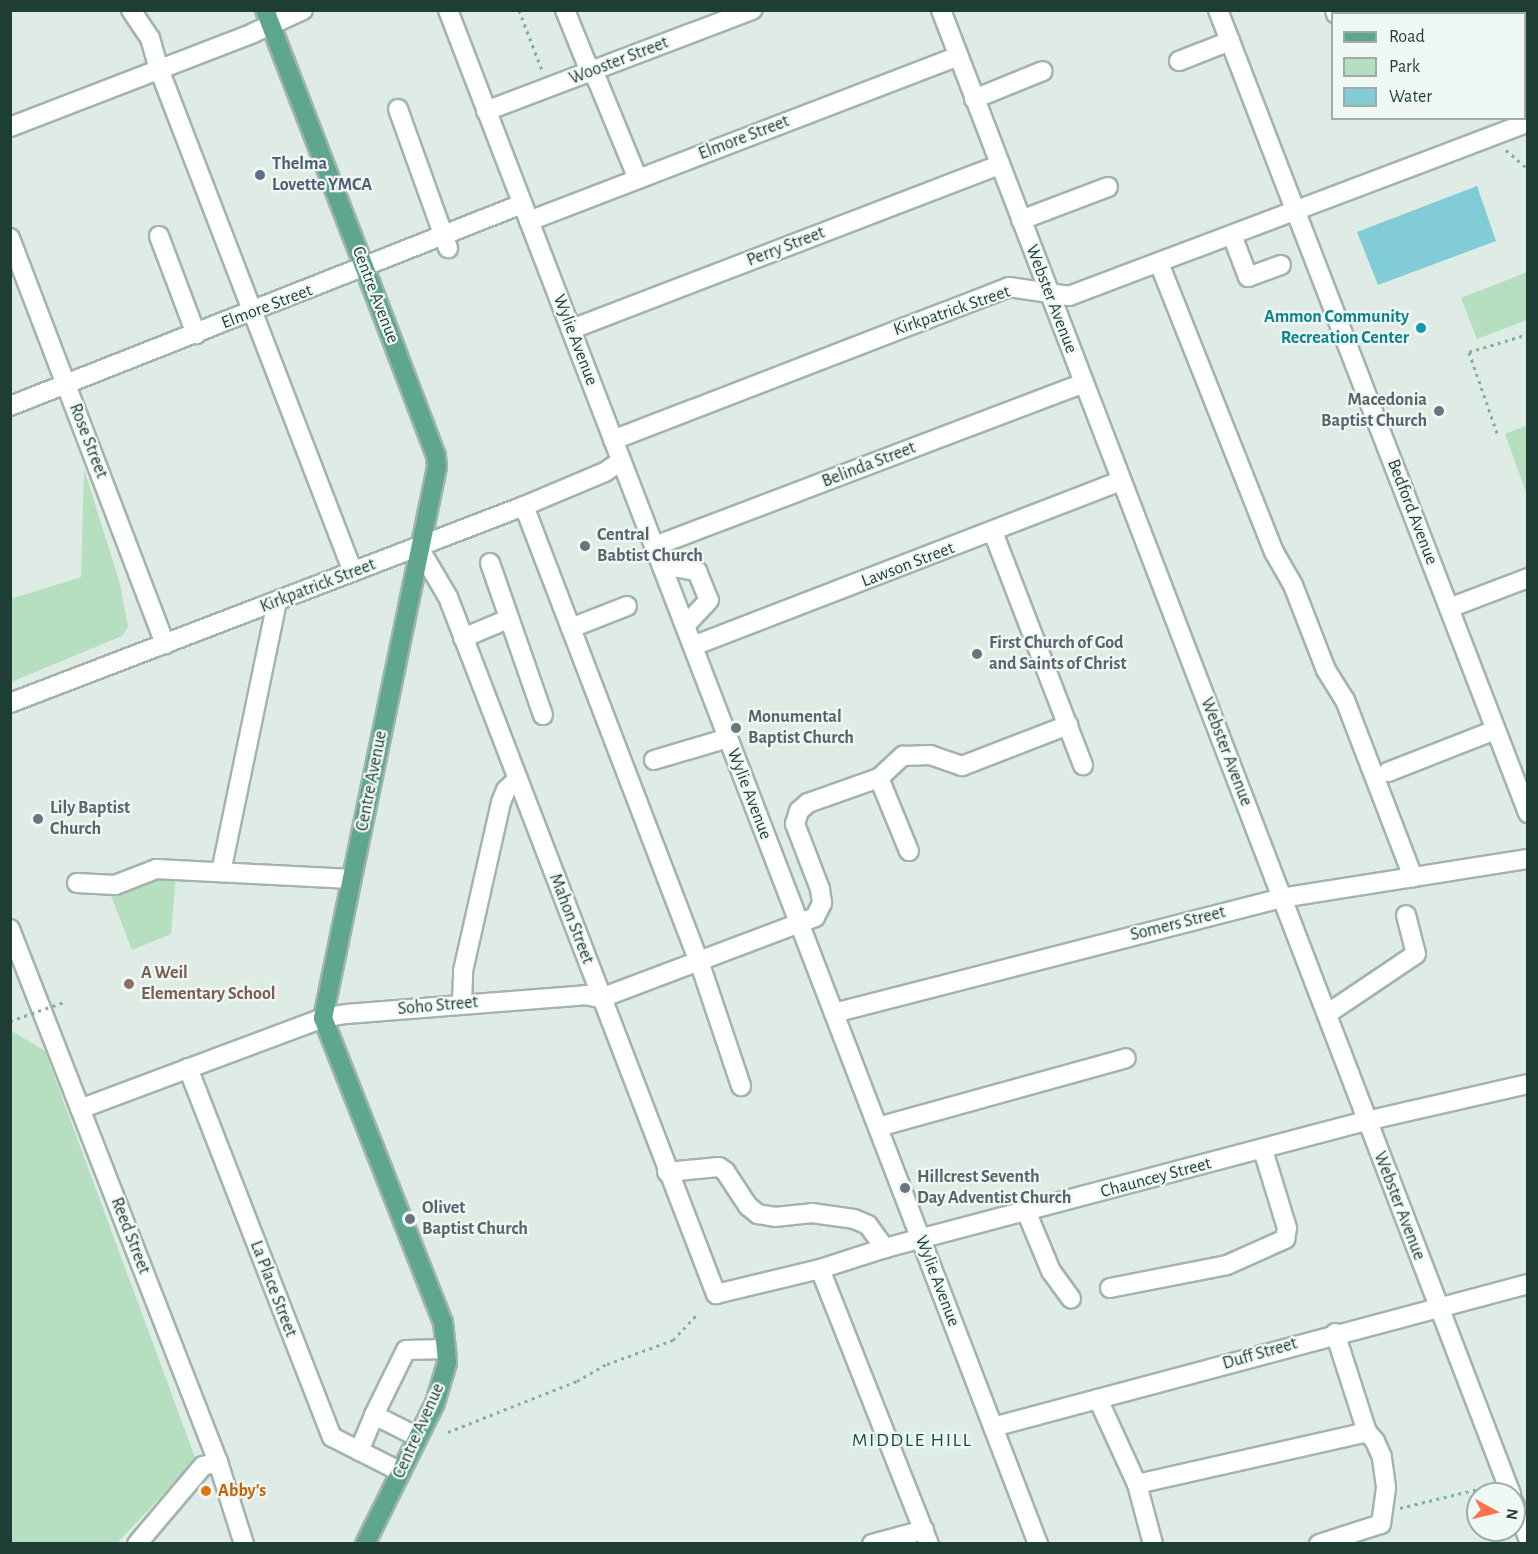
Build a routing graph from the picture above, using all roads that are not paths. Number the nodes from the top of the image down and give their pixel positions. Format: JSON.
{"nodes":[{"id":1,"x":131,"y":10,"type":"edge"},
{"id":2,"x":303,"y":10,"type":"edge"},
{"id":3,"x":448,"y":10,"type":"edge"},
{"id":4,"x":565,"y":10,"type":"edge"},
{"id":5,"x":752,"y":10,"type":"edge"},
{"id":6,"x":941,"y":10,"type":"edge"},
{"id":7,"x":1218,"y":10,"type":"edge"},
{"id":8,"x":268,"y":17,"type":"edge"},
{"id":9,"x":1230,"y":41,"type":"junction"},
{"id":10,"x":958,"y":56,"type":"junction"},
{"id":11,"x":1179,"y":61,"type":"dead end"},
{"id":12,"x":159,"y":69,"type":"junction"},
{"id":13,"x":592,"y":71,"type":"junction"},
{"id":14,"x":1043,"y":71,"type":"dead end"},
{"id":15,"x":975,"y":99,"type":"junction"},
{"id":16,"x":398,"y":109,"type":"dead end"},
{"id":17,"x":486,"y":111,"type":"junction"},
{"id":18,"x":1527,"y":123,"type":"edge"},
{"id":19,"x":10,"y":127,"type":"edge"},
{"id":20,"x":1000,"y":165,"type":"junction"},
{"id":21,"x":638,"y":179,"type":"junction"},
{"id":22,"x":1108,"y":187,"type":"dead end"},
{"id":23,"x":1296,"y":210,"type":"junction"},
{"id":24,"x":526,"y":212,"type":"junction"},
{"id":25,"x":1021,"y":220,"type":"junction"},
{"id":26,"x":1232,"y":235,"type":"junction"},
{"id":27,"x":159,"y":236,"type":"dead end"},
{"id":28,"x":10,"y":238,"type":"edge"},
{"id":29,"x":446,"y":241,"type":"junction"},
{"id":30,"x":1159,"y":263,"type":"junction"},
{"id":31,"x":1281,"y":265,"type":"dead end"},
{"id":32,"x":364,"y":267,"type":"junction"},
{"id":33,"x":1049,"y":292,"type":"junction"},
{"id":34,"x":253,"y":312,"type":"junction"},
{"id":35,"x":572,"y":329,"type":"junction"},
{"id":36,"x":196,"y":334,"type":"junction"},
{"id":37,"x":1084,"y":383,"type":"junction"},
{"id":38,"x":67,"y":384,"type":"junction"},
{"id":39,"x":10,"y":406,"type":"edge"},
{"id":40,"x":613,"y":440,"type":"junction"},
{"id":41,"x":621,"y":461,"type":"junction"},
{"id":42,"x":1121,"y":481,"type":"junction"},
{"id":43,"x":524,"y":506,"type":"junction"},
{"id":44,"x":993,"y":532,"type":"junction"},
{"id":45,"x":655,"y":546,"type":"junction"},
{"id":46,"x":419,"y":548,"type":"junction"},
{"id":47,"x":490,"y":563,"type":"dead end"},
{"id":48,"x":662,"y":565,"type":"junction"},
{"id":49,"x":353,"y":572,"type":"junction"},
{"id":50,"x":1527,"y":579,"type":"edge"},
{"id":51,"x":278,"y":601,"type":"junction"},
{"id":52,"x":627,"y":606,"type":"dead end"},
{"id":53,"x":1449,"y":608,"type":"junction"},
{"id":54,"x":508,"y":619,"type":"junction"},
{"id":55,"x":685,"y":626,"type":"junction"},
{"id":56,"x":571,"y":628,"type":"junction"},
{"id":57,"x":464,"y":638,"type":"junction"},
{"id":58,"x":165,"y":644,"type":"junction"},
{"id":59,"x":693,"y":646,"type":"junction"},
{"id":60,"x":10,"y":703,"type":"edge"},
{"id":61,"x":543,"y":715,"type":"dead end"},
{"id":62,"x":1068,"y":725,"type":"junction"},
{"id":63,"x":1495,"y":730,"type":"junction"},
{"id":64,"x":728,"y":738,"type":"junction"},
{"id":65,"x":654,"y":760,"type":"dead end"},
{"id":66,"x":1083,"y":765,"type":"dead end"},
{"id":67,"x":1388,"y":772,"type":"dead end"},
{"id":68,"x":879,"y":777,"type":"junction"},
{"id":69,"x":518,"y":779,"type":"junction"},
{"id":70,"x":1527,"y":813,"type":"edge"},
{"id":71,"x":909,"y":851,"type":"dead end"},
{"id":72,"x":1527,"y":859,"type":"edge"},
{"id":73,"x":221,"y":872,"type":"junction"},
{"id":74,"x":1413,"y":877,"type":"junction"},
{"id":75,"x":352,"y":879,"type":"junction"},
{"id":76,"x":77,"y":883,"type":"dead end"},
{"id":77,"x":1281,"y":898,"type":"junction"},
{"id":78,"x":1406,"y":915,"type":"dead end"},
{"id":79,"x":799,"y":922,"type":"junction"},
{"id":80,"x":10,"y":929,"type":"edge"},
{"id":81,"x":699,"y":961,"type":"junction"},
{"id":82,"x":601,"y":998,"type":"junction"},
{"id":83,"x":462,"y":1004,"type":"junction"},
{"id":84,"x":834,"y":1013,"type":"junction"},
{"id":85,"x":1327,"y":1014,"type":"junction"},
{"id":86,"x":323,"y":1018,"type":"junction"},
{"id":87,"x":1126,"y":1058,"type":"dead end"},
{"id":88,"x":188,"y":1068,"type":"junction"},
{"id":89,"x":1527,"y":1084,"type":"edge"},
{"id":90,"x":741,"y":1086,"type":"dead end"},
{"id":91,"x":80,"y":1109,"type":"junction"},
{"id":92,"x":1366,"y":1121,"type":"junction"},
{"id":93,"x":878,"y":1127,"type":"junction"},
{"id":94,"x":1263,"y":1150,"type":"junction"},
{"id":95,"x":667,"y":1172,"type":"junction"},
{"id":96,"x":1026,"y":1211,"type":"junction"},
{"id":97,"x":921,"y":1239,"type":"junction"},
{"id":98,"x":885,"y":1248,"type":"junction"},
{"id":99,"x":820,"y":1269,"type":"junction"},
{"id":100,"x":1527,"y":1284,"type":"edge"},
{"id":101,"x":1110,"y":1288,"type":"dead end"},
{"id":102,"x":716,"y":1294,"type":"joint"},
{"id":103,"x":1071,"y":1299,"type":"dead end"},
{"id":104,"x":1438,"y":1307,"type":"junction"},
{"id":105,"x":1335,"y":1333,"type":"junction"},
{"id":106,"x":446,"y":1349,"type":"junction"},
{"id":107,"x":1098,"y":1399,"type":"junction"},
{"id":108,"x":374,"y":1415,"type":"junction"},
{"id":109,"x":993,"y":1427,"type":"junction"},
{"id":110,"x":1367,"y":1432,"type":"junction"},
{"id":111,"x":418,"y":1437,"type":"junction"},
{"id":112,"x":359,"y":1451,"type":"junction"},
{"id":113,"x":218,"y":1462,"type":"junction"},
{"id":114,"x":401,"y":1472,"type":"junction"},
{"id":115,"x":1506,"y":1482,"type":"edge"},
{"id":116,"x":1137,"y":1484,"type":"junction"},
{"id":117,"x":927,"y":1537,"type":"edge"},
{"id":118,"x":137,"y":1544,"type":"edge"},
{"id":119,"x":244,"y":1544,"type":"edge"},
{"id":120,"x":365,"y":1544,"type":"edge"},
{"id":121,"x":872,"y":1544,"type":"edge"},
{"id":122,"x":1038,"y":1544,"type":"edge"},
{"id":123,"x":1153,"y":1544,"type":"edge"},
{"id":124,"x":1320,"y":1544,"type":"edge"}],
"edges":[{"from":1,"to":12,"type":"street"},
{"from":2,"to":8,"type":"street"},
{"from":3,"to":17,"type":"street","name":"Wylie Avenue"},
{"from":4,"to":13,"type":"street"},
{"from":5,"to":13,"type":"street","name":"Wooster Street"},
{"from":6,"to":10,"type":"street","name":"Webster Avenue"},
{"from":7,"to":9,"type":"street","name":"Bedford Avenue"},
{"from":8,"to":12,"type":"street"},
{"from":8,"to":32,"type":"main road","name":"Centre Avenue"},
{"from":9,"to":11,"type":"street"},
{"from":9,"to":23,"type":"street","name":"Bedford Avenue"},
{"from":10,"to":15,"type":"street","name":"Webster Avenue"},
{"from":10,"to":21,"type":"street","name":"Elmore Street"},
{"from":12,"to":19,"type":"street"},
{"from":12,"to":34,"type":"street"},
{"from":13,"to":17,"type":"street","name":"Wooster Street"},
{"from":13,"to":21,"type":"street"},
{"from":14,"to":15,"type":"street"},
{"from":15,"to":20,"type":"street","name":"Webster Avenue"},
{"from":16,"to":29,"type":"street"},
{"from":17,"to":24,"type":"street","name":"Wylie Avenue"},
{"from":18,"to":23,"type":"street","name":"Kirkpatrick Street"},
{"from":20,"to":25,"type":"street","name":"Webster Avenue"},
{"from":20,"to":35,"type":"street","name":"Perry Street"},
{"from":21,"to":24,"type":"street","name":"Elmore Street"},
{"from":22,"to":25,"type":"street"},
{"from":23,"to":26,"type":"street","name":"Kirkpatrick Street"},
{"from":23,"to":53,"type":"street","name":"Bedford Avenue"},
{"from":24,"to":29,"type":"street","name":"Elmore Street"},
{"from":24,"to":35,"type":"street","name":"Wylie Avenue"},
{"from":25,"to":33,"type":"street","name":"Webster Avenue"},
{"from":26,"to":30,"type":"street","name":"Kirkpatrick Street"},
{"from":26,"to":31,"type":"street"},
{"from":27,"to":36,"type":"street"},
{"from":28,"to":38,"type":"street","name":"Rose Street"},
{"from":29,"to":32,"type":"street","name":"Elmore Street"},
{"from":30,"to":33,"type":"street","name":"Kirkpatrick Street"},
{"from":30,"to":74,"type":"street"},
{"from":32,"to":34,"type":"street","name":"Elmore Street"},
{"from":32,"to":46,"type":"main road","name":"Centre Avenue"},
{"from":33,"to":37,"type":"street","name":"Webster Avenue"},
{"from":33,"to":40,"type":"street","name":"Kirkpatrick Street"},
{"from":34,"to":36,"type":"street","name":"Elmore Street"},
{"from":34,"to":49,"type":"street"},
{"from":35,"to":40,"type":"street","name":"Wylie Avenue"},
{"from":36,"to":38,"type":"street","name":"Elmore Street"},
{"from":37,"to":42,"type":"street","name":"Webster Avenue"},
{"from":37,"to":45,"type":"street","name":"Belinda Street"},
{"from":38,"to":39,"type":"street","name":"Elmore Street"},
{"from":38,"to":58,"type":"street","name":"Rose Street"},
{"from":40,"to":41,"type":"street","name":"Wylie Avenue"},
{"from":41,"to":43,"type":"street","name":"Kirkpatrick Street"},
{"from":41,"to":45,"type":"street","name":"Wylie Avenue"},
{"from":42,"to":44,"type":"street","name":"Lawson Street"},
{"from":42,"to":77,"type":"street","name":"Webster Avenue"},
{"from":43,"to":46,"type":"street","name":"Kirkpatrick Street"},
{"from":43,"to":56,"type":"street"},
{"from":44,"to":59,"type":"street","name":"Lawson Street"},
{"from":44,"to":62,"type":"street"},
{"from":45,"to":48,"type":"street","name":"Wylie Avenue"},
{"from":46,"to":49,"type":"street","name":"Kirkpatrick Street"},
{"from":46,"to":57,"type":"street","name":"Mahon Street"},
{"from":46,"to":75,"type":"main road","name":"Centre Avenue"},
{"from":47,"to":54,"type":"street"},
{"from":48,"to":55,"type":"street","name":"Wylie Avenue"},
{"from":48,"to":55,"type":"street"},
{"from":49,"to":51,"type":"street","name":"Kirkpatrick Street"},
{"from":50,"to":53,"type":"street"},
{"from":51,"to":58,"type":"street","name":"Kirkpatrick Street"},
{"from":51,"to":73,"type":"street"},
{"from":52,"to":56,"type":"street"},
{"from":53,"to":63,"type":"street","name":"Bedford Avenue"},
{"from":54,"to":57,"type":"street"},
{"from":54,"to":61,"type":"street"},
{"from":55,"to":59,"type":"street","name":"Wylie Avenue"},
{"from":56,"to":81,"type":"street"},
{"from":57,"to":69,"type":"street","name":"Mahon Street"},
{"from":58,"to":60,"type":"street","name":"Kirkpatrick Street"},
{"from":59,"to":64,"type":"street","name":"Wylie Avenue"},
{"from":62,"to":66,"type":"street"},
{"from":62,"to":68,"type":"street"},
{"from":63,"to":67,"type":"street"},
{"from":63,"to":70,"type":"street","name":"Bedford Avenue"},
{"from":64,"to":65,"type":"street"},
{"from":64,"to":79,"type":"street","name":"Wylie Avenue"},
{"from":68,"to":71,"type":"street"},
{"from":68,"to":79,"type":"street","name":"Soho Street"},
{"from":69,"to":82,"type":"street","name":"Mahon Street"},
{"from":69,"to":83,"type":"street"},
{"from":72,"to":74,"type":"street","name":"Somers Street"},
{"from":73,"to":75,"type":"street"},
{"from":73,"to":76,"type":"street"},
{"from":74,"to":77,"type":"street","name":"Somers Street"},
{"from":75,"to":86,"type":"main road","name":"Centre Avenue"},
{"from":77,"to":84,"type":"street","name":"Somers Street"},
{"from":77,"to":85,"type":"street","name":"Webster Avenue"},
{"from":78,"to":85,"type":"street"},
{"from":79,"to":81,"type":"street","name":"Soho Street"},
{"from":79,"to":84,"type":"street","name":"Wylie Avenue"},
{"from":80,"to":91,"type":"street","name":"Reed Street"},
{"from":81,"to":82,"type":"street","name":"Soho Street"},
{"from":81,"to":90,"type":"street"},
{"from":82,"to":83,"type":"street","name":"Soho Street"},
{"from":82,"to":95,"type":"street","name":"Mahon Street"},
{"from":83,"to":86,"type":"street","name":"Soho Street"},
{"from":84,"to":93,"type":"street","name":"Wylie Avenue"},
{"from":85,"to":92,"type":"street","name":"Webster Avenue"},
{"from":86,"to":88,"type":"street","name":"Soho Street"},
{"from":86,"to":106,"type":"main road","name":"Centre Avenue"},
{"from":87,"to":93,"type":"street"},
{"from":88,"to":91,"type":"street","name":"Soho Street"},
{"from":88,"to":112,"type":"street","name":"La Place Street"},
{"from":89,"to":92,"type":"street","name":"Chauncey Street"},
{"from":91,"to":113,"type":"street","name":"Reed Street"},
{"from":92,"to":94,"type":"street","name":"Chauncey Street"},
{"from":92,"to":104,"type":"street","name":"Webster Avenue"},
{"from":93,"to":97,"type":"street","name":"Wylie Avenue"},
{"from":94,"to":96,"type":"street","name":"Chauncey Street"},
{"from":94,"to":101,"type":"street"},
{"from":95,"to":98,"type":"street"},
{"from":95,"to":102,"type":"street","name":"Mahon Street"},
{"from":96,"to":97,"type":"street","name":"Chauncey Street"},
{"from":96,"to":103,"type":"street"},
{"from":97,"to":98,"type":"street","name":"Chauncey Street"},
{"from":97,"to":109,"type":"street","name":"Wylie Avenue"},
{"from":98,"to":99,"type":"street","name":"Chauncey Street"},
{"from":99,"to":102,"type":"street","name":"Chauncey Street"},
{"from":99,"to":117,"type":"street"},
{"from":100,"to":104,"type":"street","name":"Duff Street"},
{"from":104,"to":105,"type":"street","name":"Duff Street"},
{"from":104,"to":115,"type":"street","name":"Webster Avenue"},
{"from":105,"to":107,"type":"street","name":"Duff Street"},
{"from":105,"to":110,"type":"street"},
{"from":106,"to":108,"type":"street"},
{"from":106,"to":111,"type":"main road","name":"Centre Avenue"},
{"from":107,"to":109,"type":"street","name":"Duff Street"},
{"from":107,"to":116,"type":"street"},
{"from":108,"to":111,"type":"street"},
{"from":108,"to":112,"type":"street"},
{"from":109,"to":122,"type":"street","name":"Wylie Avenue"},
{"from":110,"to":116,"type":"street"},
{"from":110,"to":124,"type":"street"},
{"from":111,"to":114,"type":"main road","name":"Centre Avenue"},
{"from":112,"to":114,"type":"street","name":"La Place Street"},
{"from":113,"to":118,"type":"street"},
{"from":113,"to":119,"type":"street","name":"Reed Street"},
{"from":114,"to":120,"type":"main road","name":"Centre Avenue"},
{"from":116,"to":123,"type":"street"},
{"from":117,"to":121,"type":"street"}]}
